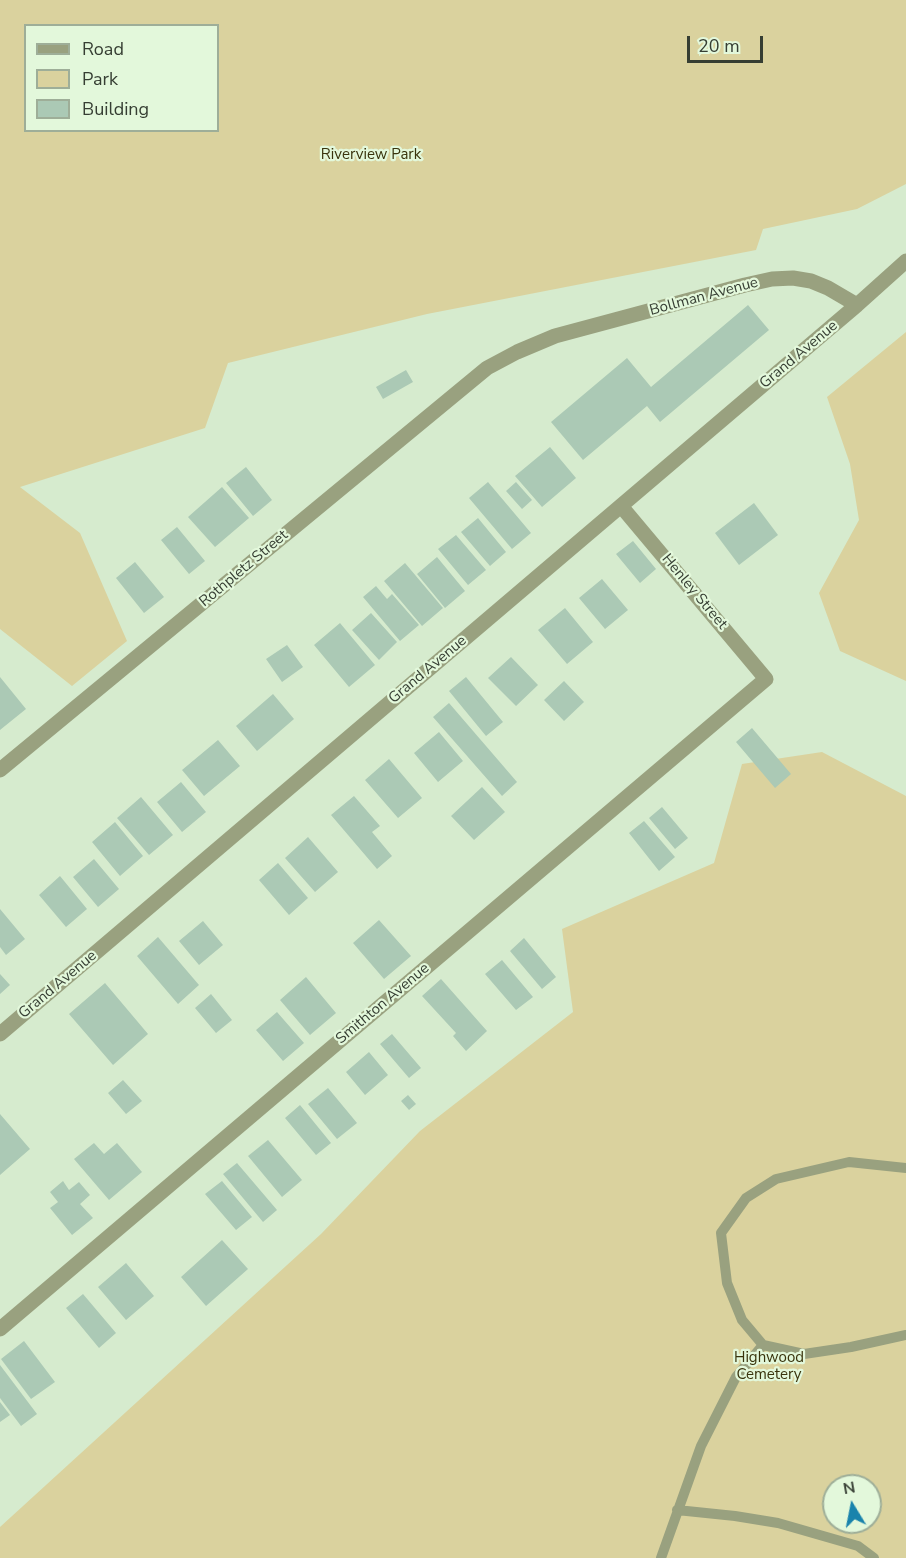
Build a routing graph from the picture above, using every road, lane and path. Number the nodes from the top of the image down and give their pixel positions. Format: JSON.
{"nodes":[{"id":1,"x":906,"y":261,"type":"edge"},
{"id":2,"x":857,"y":305,"type":"junction"},
{"id":3,"x":487,"y":368,"type":"joint"},
{"id":4,"x":621,"y":506,"type":"junction"},
{"id":5,"x":766,"y":679,"type":"joint"},
{"id":6,"x":0,"y":770,"type":"edge"},
{"id":7,"x":0,"y":1034,"type":"edge"},
{"id":8,"x":906,"y":1168,"type":"edge"},
{"id":9,"x":0,"y":1329,"type":"edge"},
{"id":10,"x":906,"y":1335,"type":"edge"},
{"id":11,"x":763,"y":1345,"type":"junction"},
{"id":12,"x":677,"y":1510,"type":"junction"},
{"id":13,"x":661,"y":1557,"type":"edge"},
{"id":14,"x":874,"y":1558,"type":"edge"}],
"edges":[{"from":1,"to":2,"type":"street"},
{"from":2,"to":3,"type":"street","name":"Bollman Avenue"},
{"from":2,"to":4,"type":"street","name":"Grand Avenue"},
{"from":3,"to":6,"type":"street","name":"Rothpletz Street"},
{"from":4,"to":5,"type":"street","name":"Henley Street"},
{"from":4,"to":7,"type":"street","name":"Grand Avenue"},
{"from":5,"to":9,"type":"street","name":"Smithton Avenue"},
{"from":8,"to":11,"type":"lane"},
{"from":10,"to":11,"type":"lane"},
{"from":11,"to":12,"type":"lane"},
{"from":12,"to":13,"type":"lane"},
{"from":12,"to":14,"type":"lane"}]}
